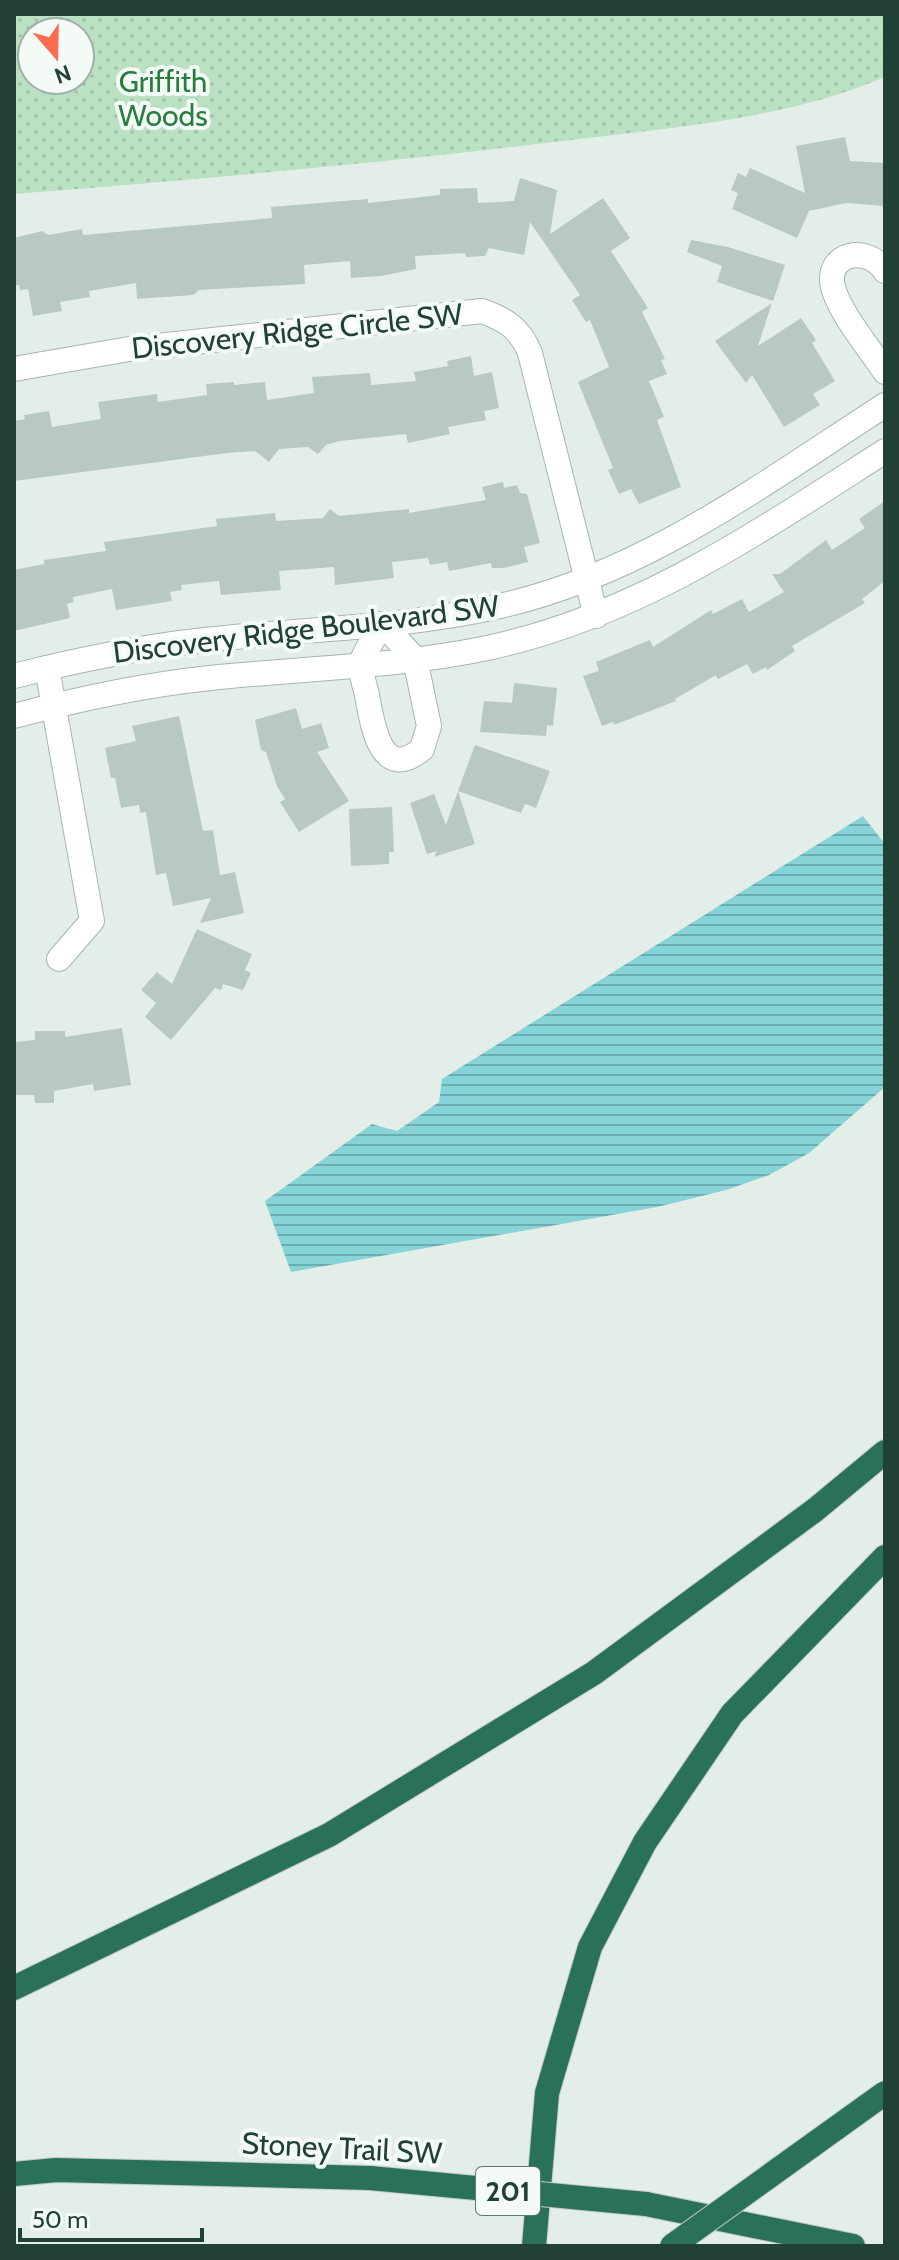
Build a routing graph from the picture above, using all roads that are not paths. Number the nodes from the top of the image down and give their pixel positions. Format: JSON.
{"nodes":[{"id":1,"x":885,"y":271,"type":"edge"},
{"id":2,"x":14,"y":369,"type":"edge"},
{"id":3,"x":885,"y":372,"type":"edge"},
{"id":4,"x":885,"y":405,"type":"edge"},
{"id":5,"x":885,"y":451,"type":"edge"},
{"id":6,"x":586,"y":579,"type":"junction"},
{"id":7,"x":596,"y":616,"type":"junction"},
{"id":8,"x":383,"y":624,"type":"junction"},
{"id":9,"x":415,"y":659,"type":"junction"},
{"id":10,"x":361,"y":664,"type":"junction"},
{"id":11,"x":47,"y":668,"type":"junction"},
{"id":12,"x":14,"y":676,"type":"edge"},
{"id":13,"x":54,"y":706,"type":"junction"},
{"id":14,"x":14,"y":716,"type":"edge"},
{"id":15,"x":59,"y":959,"type":"dead end"},
{"id":16,"x":885,"y":1452,"type":"edge"},
{"id":17,"x":885,"y":1557,"type":"edge"},
{"id":18,"x":14,"y":1988,"type":"edge"},
{"id":19,"x":885,"y":2093,"type":"edge"},
{"id":20,"x":14,"y":2174,"type":"edge"},
{"id":21,"x":534,"y":2246,"type":"edge"},
{"id":22,"x":672,"y":2246,"type":"edge"},
{"id":23,"x":853,"y":2246,"type":"edge"}],
"edges":[{"from":1,"to":3,"type":"street"},
{"from":2,"to":6,"type":"street","name":"Discovery Ridge Circle SW"},
{"from":4,"to":6,"type":"street","name":"Discovery Ridge Boulevard SW"},
{"from":5,"to":7,"type":"street","name":"Discovery Ridge Boulevard SW"},
{"from":6,"to":7,"type":"street","name":"Discovery Ridge Circle SW"},
{"from":6,"to":8,"type":"street","name":"Discovery Ridge Boulevard SW"},
{"from":7,"to":9,"type":"street","name":"Discovery Ridge Boulevard SW"},
{"from":8,"to":9,"type":"street"},
{"from":8,"to":10,"type":"street"},
{"from":8,"to":11,"type":"street","name":"Discovery Ridge Boulevard SW"},
{"from":9,"to":10,"type":"street","name":"Discovery Ridge Boulevard SW"},
{"from":9,"to":10,"type":"street"},
{"from":10,"to":13,"type":"street","name":"Discovery Ridge Boulevard SW"},
{"from":11,"to":12,"type":"street","name":"Discovery Ridge Boulevard SW"},
{"from":11,"to":13,"type":"street"},
{"from":13,"to":14,"type":"street","name":"Discovery Ridge Boulevard SW"},
{"from":13,"to":15,"type":"street"},
{"from":16,"to":18,"type":"highway"},
{"from":17,"to":21,"type":"highway"},
{"from":19,"to":22,"type":"highway","bridge":true},
{"from":20,"to":23,"type":"highway","name":"Stoney Trail SW","number":"201","bridge":true}]}
